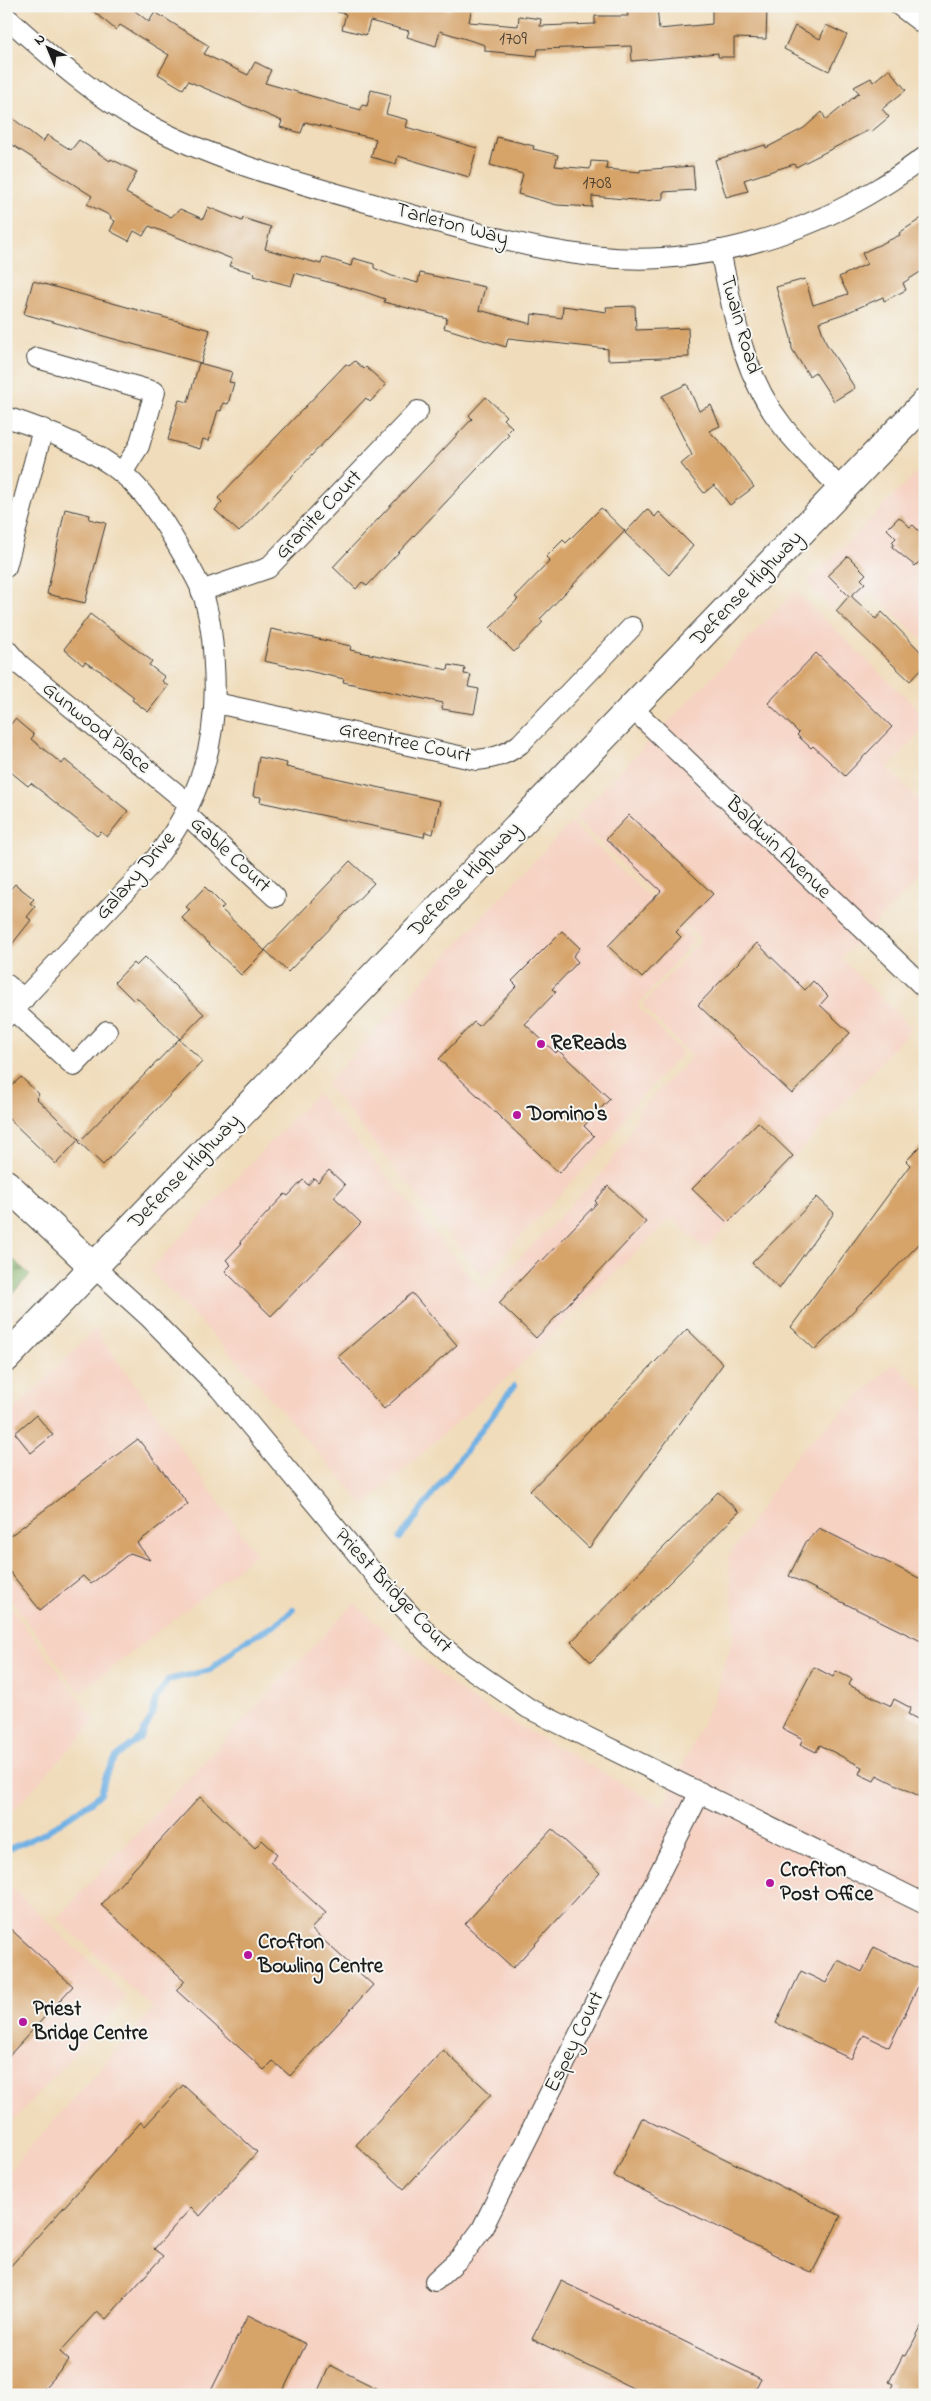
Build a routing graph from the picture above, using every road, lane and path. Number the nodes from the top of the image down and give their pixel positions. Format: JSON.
{"nodes":[{"id":1,"x":900,"y":6,"type":"edge"},
{"id":2,"x":6,"y":17,"type":"edge"},
{"id":3,"x":925,"y":26,"type":"edge"},
{"id":4,"x":925,"y":157,"type":"edge"},
{"id":5,"x":720,"y":250,"type":"junction"},
{"id":6,"x":37,"y":358,"type":"dead end"},
{"id":7,"x":925,"y":403,"type":"edge"},
{"id":8,"x":418,"y":411,"type":"dead end"},
{"id":9,"x":6,"y":417,"type":"edge"},
{"id":10,"x":43,"y":429,"type":"junction"},
{"id":11,"x":122,"y":473,"type":"junction"},
{"id":12,"x":841,"y":490,"type":"junction"},
{"id":13,"x":6,"y":566,"type":"edge"},
{"id":14,"x":202,"y":591,"type":"junction"},
{"id":15,"x":632,"y":627,"type":"dead end"},
{"id":16,"x":6,"y":649,"type":"edge"},
{"id":17,"x":216,"y":703,"type":"junction"},
{"id":18,"x":632,"y":708,"type":"junction"},
{"id":19,"x":187,"y":808,"type":"junction"},
{"id":20,"x":275,"y":897,"type":"dead end"},
{"id":21,"x":6,"y":984,"type":"edge"},
{"id":22,"x":925,"y":988,"type":"edge"},
{"id":23,"x":15,"y":1008,"type":"edge"},
{"id":24,"x":107,"y":1031,"type":"dead end"},
{"id":25,"x":6,"y":1184,"type":"edge"},
{"id":26,"x":94,"y":1267,"type":"junction"},
{"id":27,"x":6,"y":1358,"type":"edge"},
{"id":28,"x":700,"y":1792,"type":"junction"},
{"id":29,"x":925,"y":1904,"type":"edge"},
{"id":30,"x":435,"y":2281,"type":"dead end"}],
"edges":[{"from":1,"to":3,"type":"street"},
{"from":2,"to":5,"type":"street","name":"Tarleton Way"},
{"from":4,"to":5,"type":"street","name":"Tarleton Way"},
{"from":5,"to":12,"type":"street","name":"Twain Road"},
{"from":6,"to":11,"type":"street"},
{"from":7,"to":12,"type":"main road","name":"Defense Highway"},
{"from":8,"to":14,"type":"street","name":"Granite Court"},
{"from":9,"to":10,"type":"street","name":"Galaxy Drive"},
{"from":10,"to":11,"type":"street","name":"Galaxy Drive"},
{"from":10,"to":13,"type":"street"},
{"from":11,"to":14,"type":"street","name":"Galaxy Drive"},
{"from":12,"to":18,"type":"main road","name":"Defense Highway"},
{"from":14,"to":17,"type":"street","name":"Galaxy Drive"},
{"from":15,"to":17,"type":"street","name":"Greentree Court"},
{"from":16,"to":19,"type":"street","name":"Gunwood Place"},
{"from":17,"to":19,"type":"street","name":"Galaxy Drive"},
{"from":18,"to":22,"type":"street","name":"Baldwin Avenue"},
{"from":18,"to":26,"type":"main road","name":"Defense Highway"},
{"from":19,"to":20,"type":"street","name":"Gable Court"},
{"from":19,"to":23,"type":"street","name":"Galaxy Drive"},
{"from":21,"to":23,"type":"street"},
{"from":23,"to":24,"type":"street"},
{"from":25,"to":26,"type":"main road"},
{"from":26,"to":27,"type":"main road","name":"Defense Highway"},
{"from":26,"to":28,"type":"street","name":"Priest Bridge Court"},
{"from":28,"to":29,"type":"street","name":"Priest Bridge Court"},
{"from":28,"to":30,"type":"street","name":"Espey Court"}]}
